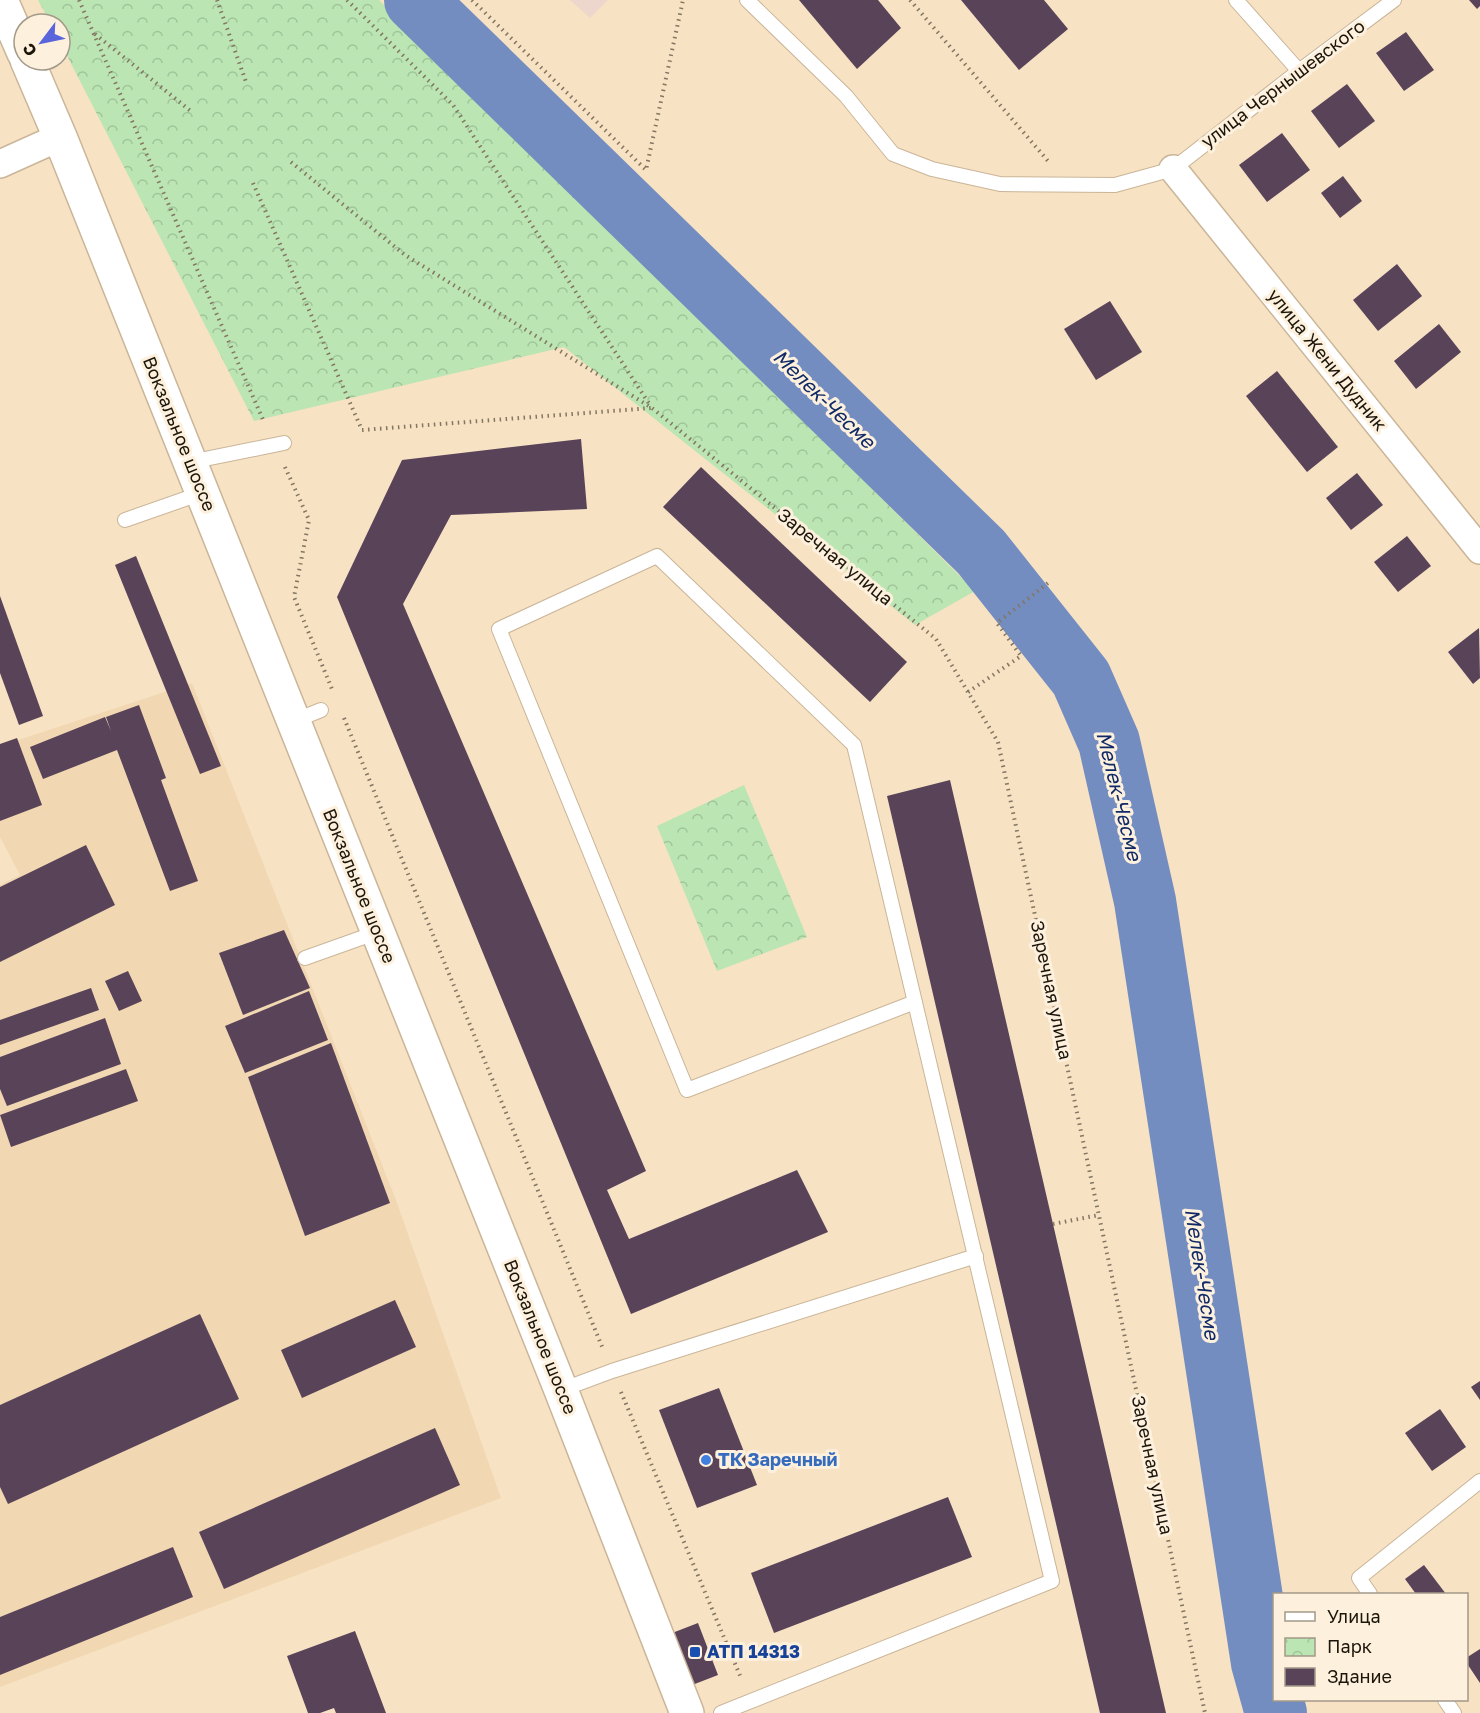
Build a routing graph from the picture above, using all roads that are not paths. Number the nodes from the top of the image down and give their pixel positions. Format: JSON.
{"nodes":[{"id":1,"x":1,"y":0,"type":"edge"},
{"id":2,"x":747,"y":0,"type":"edge"},
{"id":3,"x":1236,"y":0,"type":"edge"},
{"id":4,"x":1394,"y":0,"type":"edge"},
{"id":5,"x":12,"y":25,"type":"edge"},
{"id":6,"x":1299,"y":71,"type":"junction"},
{"id":7,"x":32,"y":72,"type":"edge"},
{"id":8,"x":60,"y":137,"type":"junction"},
{"id":9,"x":0,"y":164,"type":"edge"},
{"id":10,"x":1173,"y":169,"type":"junction"},
{"id":11,"x":279,"y":444,"type":"road end"},
{"id":12,"x":190,"y":462,"type":"junction"},
{"id":13,"x":203,"y":493,"type":"junction"},
{"id":14,"x":125,"y":520,"type":"dead end"},
{"id":15,"x":1480,"y":550,"type":"edge"},
{"id":16,"x":378,"y":932,"type":"junction"},
{"id":17,"x":305,"y":958,"type":"dead end"},
{"id":18,"x":915,"y":1002,"type":"junction"},
{"id":19,"x":976,"y":1256,"type":"junction"},
{"id":20,"x":561,"y":1390,"type":"junction"},
{"id":21,"x":1480,"y":1481,"type":"edge"},
{"id":22,"x":1369,"y":1593,"type":"edge"},
{"id":23,"x":687,"y":1713,"type":"edge"},
{"id":24,"x":721,"y":1713,"type":"edge"}],
"edges":[{"from":1,"to":5,"type":"main road"},
{"from":2,"to":10,"type":"lane"},
{"from":3,"to":6,"type":"lane"},
{"from":4,"to":6,"type":"lane","name":"улица Чернышевского"},
{"from":6,"to":10,"type":"lane","name":"улица Чернышевского"},
{"from":7,"to":8,"type":"main road","name":"Вокзальное шоссе"},
{"from":8,"to":9,"type":"street"},
{"from":8,"to":12,"type":"main road","name":"Вокзальное шоссе"},
{"from":10,"to":15,"type":"street","name":"улица Жени Дудник"},
{"from":11,"to":12,"type":"lane"},
{"from":12,"to":13,"type":"main road","name":"Вокзальное шоссе"},
{"from":13,"to":14,"type":"lane"},
{"from":13,"to":16,"type":"main road","name":"Вокзальное шоссе"},
{"from":16,"to":17,"type":"lane"},
{"from":16,"to":20,"type":"main road","name":"Вокзальное шоссе"},
{"from":18,"to":18,"type":"lane"},
{"from":18,"to":19,"type":"lane"},
{"from":19,"to":20,"type":"lane"},
{"from":19,"to":24,"type":"lane"},
{"from":20,"to":23,"type":"main road","name":"Вокзальное шоссе"},
{"from":21,"to":22,"type":"lane"}]}
